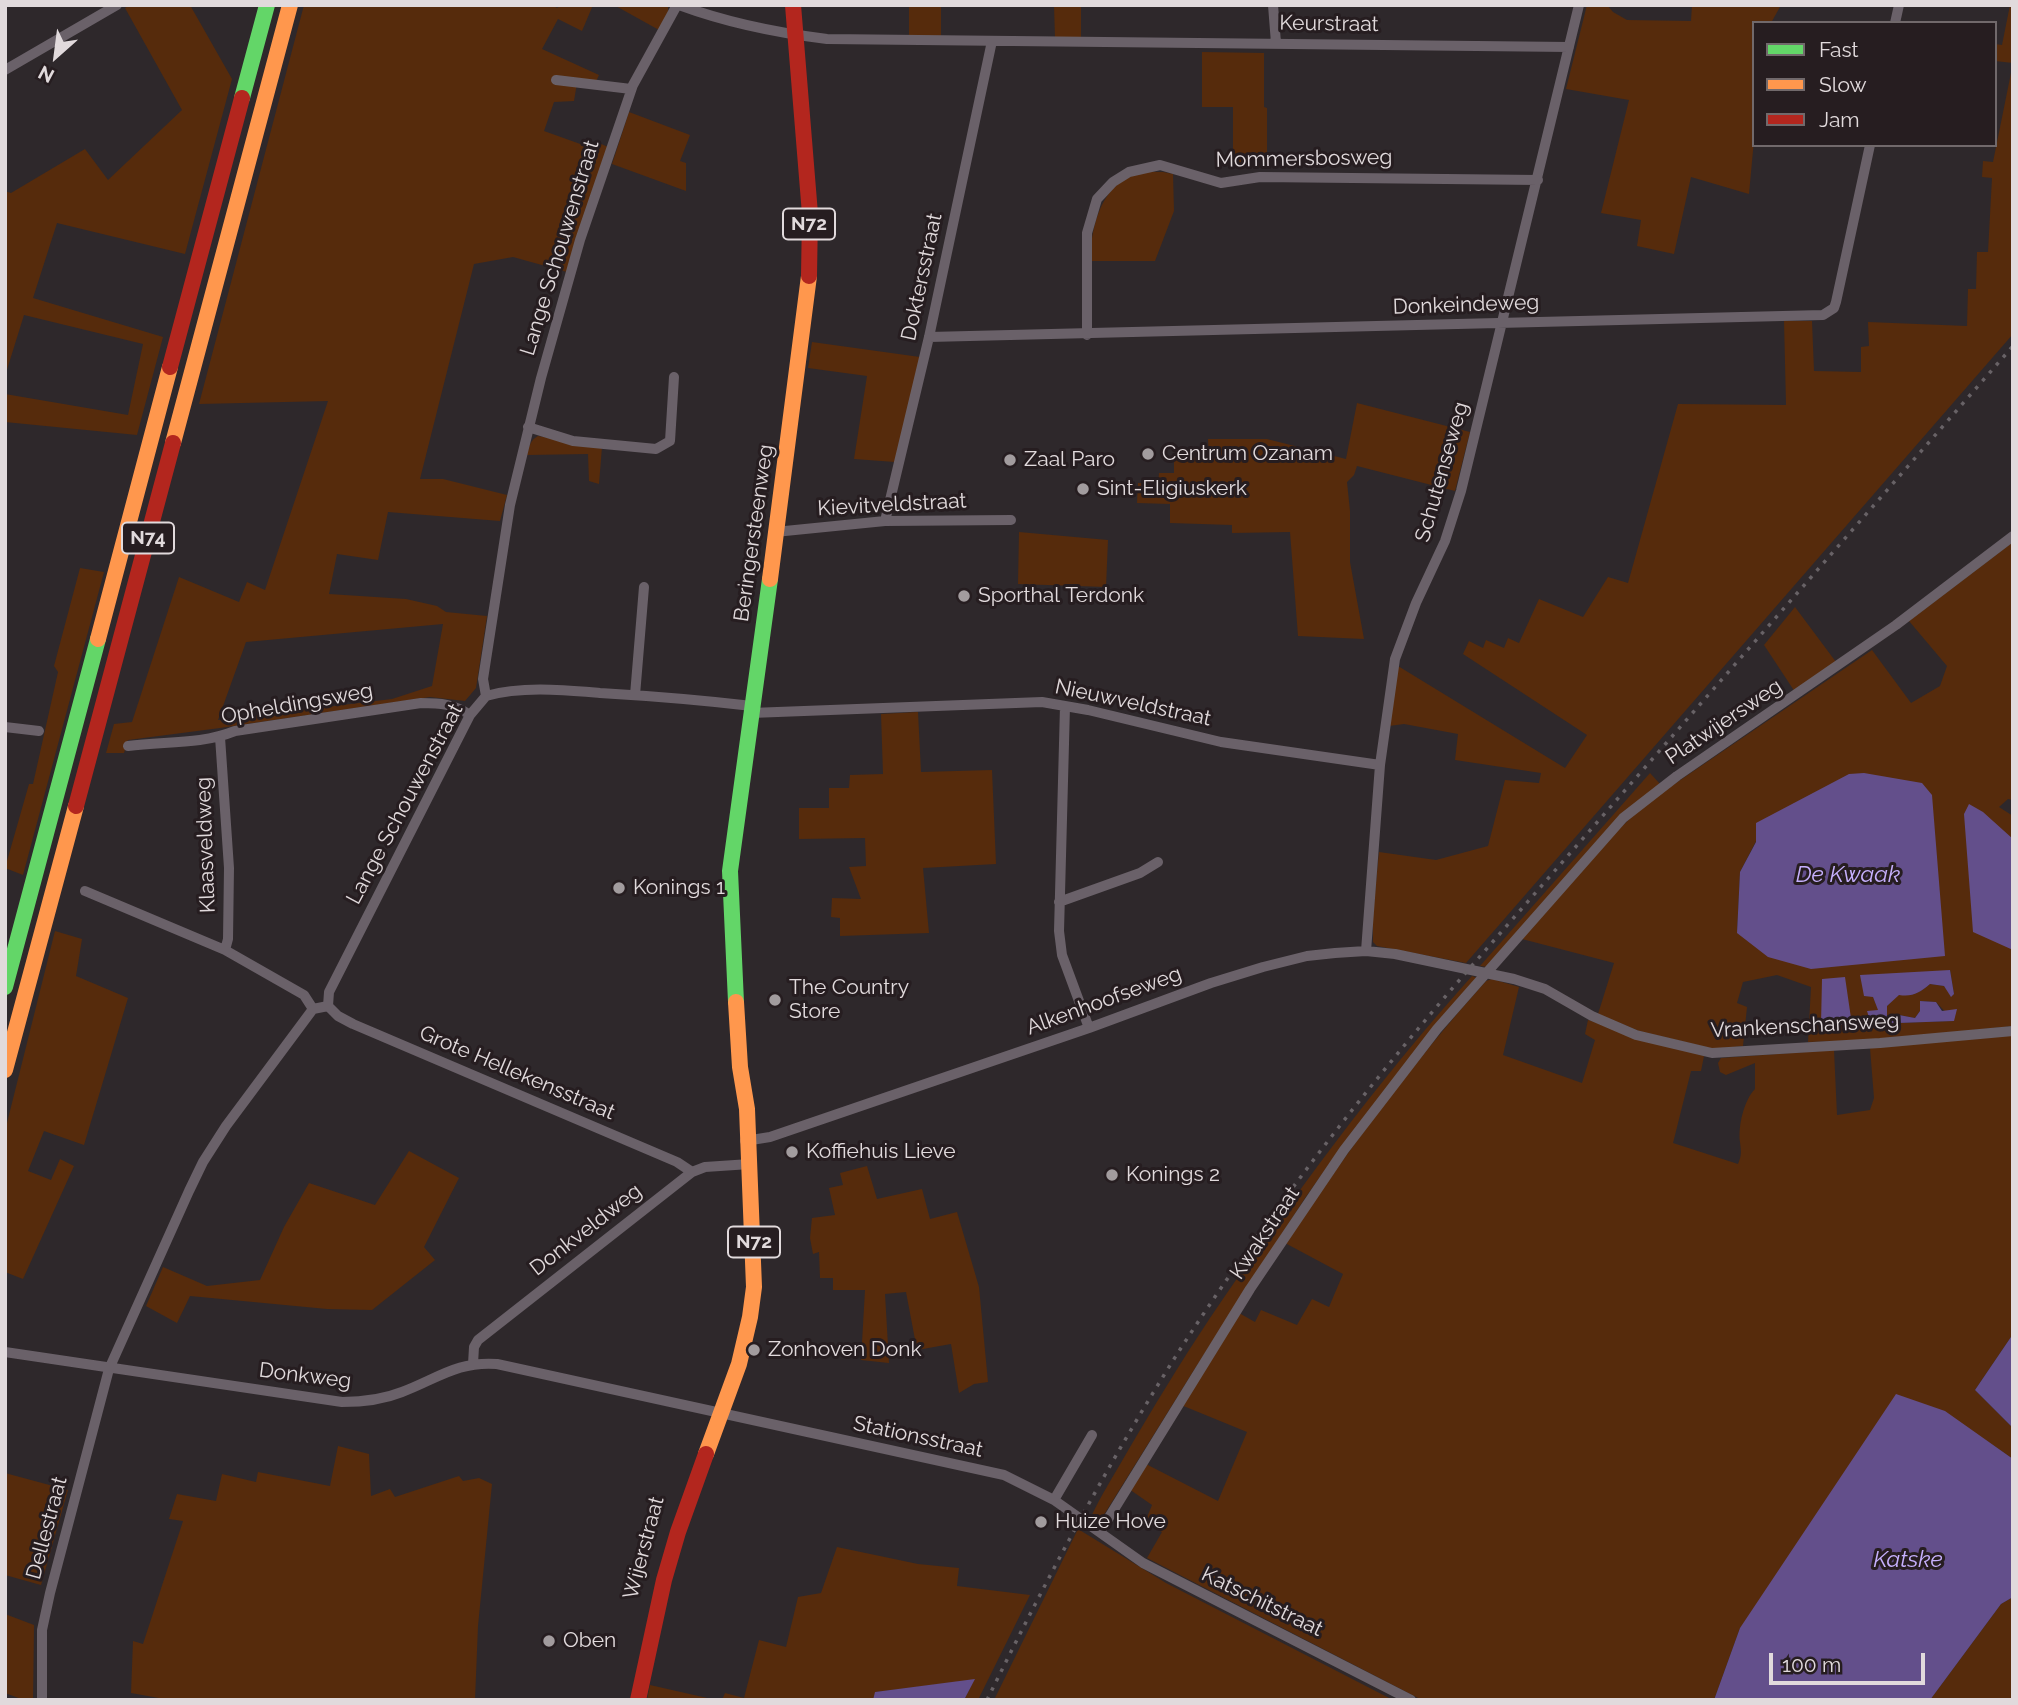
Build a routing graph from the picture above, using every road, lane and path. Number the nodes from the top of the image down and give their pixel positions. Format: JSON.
{"nodes":[{"id":1,"x":117,"y":5,"type":"edge"},
{"id":2,"x":267,"y":5,"type":"edge"},
{"id":3,"x":290,"y":5,"type":"edge"},
{"id":4,"x":678,"y":5,"type":"edge"},
{"id":5,"x":793,"y":5,"type":"edge"},
{"id":6,"x":1273,"y":5,"type":"edge"},
{"id":7,"x":1579,"y":5,"type":"edge"},
{"id":8,"x":795,"y":35,"type":"junction"},
{"id":9,"x":992,"y":41,"type":"junction"},
{"id":10,"x":1276,"y":43,"type":"junction"},
{"id":11,"x":1569,"y":47,"type":"junction"},
{"id":12,"x":5,"y":70,"type":"edge"},
{"id":13,"x":556,"y":80,"type":"dead end"},
{"id":14,"x":631,"y":89,"type":"junction"},
{"id":15,"x":1870,"y":147,"type":"edge"},
{"id":16,"x":1538,"y":180,"type":"junction"},
{"id":17,"x":1503,"y":323,"type":"junction"},
{"id":18,"x":1087,"y":335,"type":"junction"},
{"id":19,"x":929,"y":337,"type":"junction"},
{"id":20,"x":674,"y":376,"type":"dead end"},
{"id":21,"x":528,"y":427,"type":"junction"},
{"id":22,"x":1011,"y":520,"type":"dead end"},
{"id":23,"x":886,"y":521,"type":"junction"},
{"id":24,"x":775,"y":532,"type":"junction"},
{"id":25,"x":2013,"y":536,"type":"edge"},
{"id":26,"x":644,"y":587,"type":"dead end"},
{"id":27,"x":635,"y":695,"type":"junction"},
{"id":28,"x":486,"y":696,"type":"junction"},
{"id":29,"x":1065,"y":706,"type":"junction"},
{"id":30,"x":751,"y":709,"type":"junction"},
{"id":31,"x":470,"y":715,"type":"junction"},
{"id":32,"x":5,"y":727,"type":"edge"},
{"id":33,"x":39,"y":731,"type":"dead end"},
{"id":34,"x":220,"y":737,"type":"junction"},
{"id":35,"x":128,"y":746,"type":"dead end"},
{"id":36,"x":1380,"y":765,"type":"junction"},
{"id":37,"x":1158,"y":862,"type":"dead end"},
{"id":38,"x":85,"y":891,"type":"dead end"},
{"id":39,"x":1059,"y":902,"type":"junction"},
{"id":40,"x":225,"y":950,"type":"junction"},
{"id":41,"x":1366,"y":951,"type":"junction"},
{"id":42,"x":1488,"y":973,"type":"junction"},
{"id":43,"x":5,"y":987,"type":"edge"},
{"id":44,"x":328,"y":1006,"type":"junction"},
{"id":45,"x":313,"y":1009,"type":"junction"},
{"id":46,"x":1089,"y":1028,"type":"junction"},
{"id":47,"x":2013,"y":1031,"type":"edge"},
{"id":48,"x":5,"y":1070,"type":"edge"},
{"id":49,"x":744,"y":1141,"type":"junction"},
{"id":50,"x":746,"y":1164,"type":"junction"},
{"id":51,"x":692,"y":1172,"type":"junction"},
{"id":52,"x":5,"y":1352,"type":"edge"},
{"id":53,"x":473,"y":1364,"type":"junction"},
{"id":54,"x":109,"y":1369,"type":"junction"},
{"id":55,"x":716,"y":1412,"type":"junction"},
{"id":56,"x":1092,"y":1435,"type":"dead end"},
{"id":57,"x":1054,"y":1500,"type":"junction"},
{"id":58,"x":1100,"y":1532,"type":"junction"},
{"id":59,"x":42,"y":1700,"type":"edge"},
{"id":60,"x":630,"y":1700,"type":"edge"},
{"id":61,"x":638,"y":1700,"type":"edge"},
{"id":62,"x":1411,"y":1700,"type":"edge"}],
"edges":[{"from":1,"to":12,"type":"street"},
{"from":2,"to":43,"type":"main road","number":"N74"},
{"from":3,"to":48,"type":"main road","number":"N74"},
{"from":4,"to":8,"type":"street","name":"Keurstraat"},
{"from":4,"to":14,"type":"street","name":"Lange Schouwenstraat"},
{"from":5,"to":8,"type":"main road","name":"Beringersteenweg","number":"N72"},
{"from":6,"to":10,"type":"street"},
{"from":7,"to":11,"type":"street","name":"Schutenseweg"},
{"from":8,"to":9,"type":"street","name":"Keurstraat"},
{"from":8,"to":24,"type":"main road","name":"Beringersteenweg","number":"N72"},
{"from":9,"to":10,"type":"street","name":"Keurstraat"},
{"from":9,"to":19,"type":"street","name":"Doktersstraat"},
{"from":10,"to":11,"type":"street","name":"Keurstraat"},
{"from":11,"to":16,"type":"street","name":"Schutenseweg"},
{"from":13,"to":14,"type":"street"},
{"from":14,"to":21,"type":"street","name":"Lange Schouwenstraat"},
{"from":15,"to":17,"type":"street","name":"Donkeindeweg"},
{"from":16,"to":17,"type":"street","name":"Schutenseweg"},
{"from":16,"to":18,"type":"street","name":"Mommersbosweg"},
{"from":17,"to":18,"type":"street","name":"Donkeindeweg"},
{"from":17,"to":36,"type":"street","name":"Schutenseweg"},
{"from":18,"to":19,"type":"street","name":"Donkeindeweg"},
{"from":19,"to":23,"type":"street","name":"Doktersstraat"},
{"from":20,"to":21,"type":"street"},
{"from":21,"to":28,"type":"street","name":"Lange Schouwenstraat"},
{"from":22,"to":23,"type":"street","name":"Kievitveldstraat"},
{"from":23,"to":24,"type":"street","name":"Kievitveldstraat"},
{"from":24,"to":30,"type":"main road","name":"Beringersteenweg","number":"N72"},
{"from":25,"to":42,"type":"street","name":"Platwijersweg"},
{"from":26,"to":27,"type":"street"},
{"from":27,"to":28,"type":"street"},
{"from":27,"to":30,"type":"street"},
{"from":28,"to":31,"type":"street","name":"Lange Schouwenstraat"},
{"from":29,"to":30,"type":"street","name":"Nieuwveldstraat"},
{"from":29,"to":36,"type":"street","name":"Nieuwveldstraat"},
{"from":29,"to":39,"type":"street"},
{"from":30,"to":49,"type":"main road","name":"Beringersteenweg","number":"N72"},
{"from":31,"to":34,"type":"street","name":"Opheldingsweg"},
{"from":31,"to":44,"type":"street","name":"Lange Schouwenstraat"},
{"from":32,"to":33,"type":"street"},
{"from":34,"to":35,"type":"street","name":"Opheldingsweg"},
{"from":34,"to":40,"type":"street","name":"Klaasveldweg"},
{"from":36,"to":41,"type":"street","name":"Schutenseweg"},
{"from":37,"to":39,"type":"street"},
{"from":38,"to":40,"type":"street"},
{"from":39,"to":46,"type":"street"},
{"from":40,"to":45,"type":"street"},
{"from":41,"to":42,"type":"street","name":"Alkenhoofseweg"},
{"from":41,"to":46,"type":"street","name":"Alkenhoofseweg"},
{"from":42,"to":47,"type":"street","name":"Vrankenschansweg"},
{"from":42,"to":58,"type":"street","name":"Kwakstraat"},
{"from":44,"to":45,"type":"street"},
{"from":44,"to":51,"type":"street","name":"Grote Hellekensstraat"},
{"from":45,"to":54,"type":"street"},
{"from":46,"to":49,"type":"street","name":"Alkenhoofseweg"},
{"from":49,"to":50,"type":"main road","name":"Beringersteenweg","number":"N72"},
{"from":50,"to":51,"type":"street","name":"Donkveldweg"},
{"from":50,"to":55,"type":"main road","name":"Beringersteenweg","number":"N72"},
{"from":51,"to":53,"type":"street","name":"Donkveldweg"},
{"from":52,"to":54,"type":"street","name":"Donkweg"},
{"from":53,"to":54,"type":"street","name":"Donkweg"},
{"from":53,"to":55,"type":"street","name":"Donkweg"},
{"from":54,"to":59,"type":"street","name":"Dellestraat"},
{"from":55,"to":57,"type":"street","name":"Stationsstraat"},
{"from":55,"to":60,"type":"main road","name":"Wijerstraat","number":"N72"},
{"from":55,"to":61,"type":"main road","name":"Wijerstraat","number":"N72"},
{"from":56,"to":57,"type":"street"},
{"from":57,"to":58,"type":"street","name":"Stationsstraat"},
{"from":58,"to":62,"type":"street","name":"Katschitstraat"}]}
